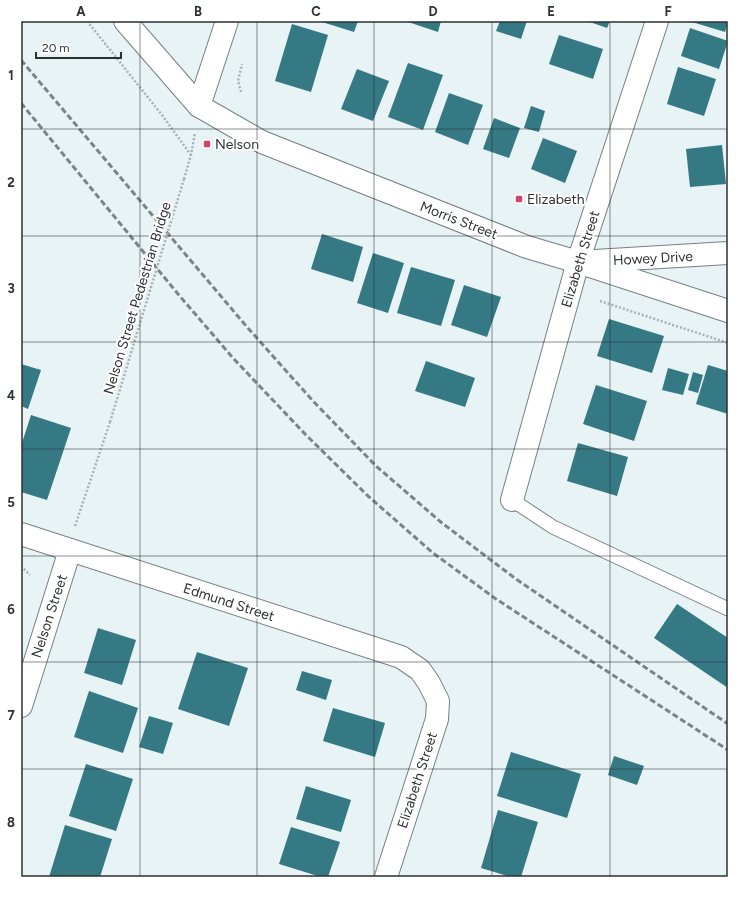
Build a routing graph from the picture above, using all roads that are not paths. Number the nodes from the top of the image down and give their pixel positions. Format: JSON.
{"nodes":[{"id":1,"x":125,"y":21,"type":"edge"},
{"id":2,"x":227,"y":21,"type":"edge"},
{"id":3,"x":657,"y":21,"type":"edge"},
{"id":4,"x":199,"y":106,"type":"junction"},
{"id":5,"x":728,"y":253,"type":"edge"},
{"id":6,"x":578,"y":262,"type":"junction"},
{"id":7,"x":728,"y":312,"type":"edge"},
{"id":8,"x":512,"y":500,"type":"joint"},
{"id":9,"x":21,"y":534,"type":"edge"},
{"id":10,"x":72,"y":541,"type":"junction"},
{"id":11,"x":728,"y":609,"type":"edge"},
{"id":12,"x":429,"y":683,"type":"joint"},
{"id":13,"x":21,"y":706,"type":"edge"},
{"id":14,"x":386,"y":877,"type":"edge"}],
"edges":[{"from":1,"to":4,"type":"street","name":"Morris Street"},
{"from":2,"to":4,"type":"street"},
{"from":3,"to":6,"type":"street","name":"Elizabeth Street"},
{"from":4,"to":6,"type":"street","name":"Morris Street"},
{"from":5,"to":6,"type":"street","name":"Howey Drive"},
{"from":6,"to":7,"type":"street","name":"Morris Street"},
{"from":6,"to":8,"type":"street","name":"Elizabeth Street"},
{"from":8,"to":11,"type":"lane"},
{"from":9,"to":10,"type":"street","name":"Edmund Street"},
{"from":10,"to":12,"type":"street","name":"Edmund Street"},
{"from":10,"to":13,"type":"street","name":"Nelson Street"},
{"from":12,"to":14,"type":"street","name":"Elizabeth Street"}]}
